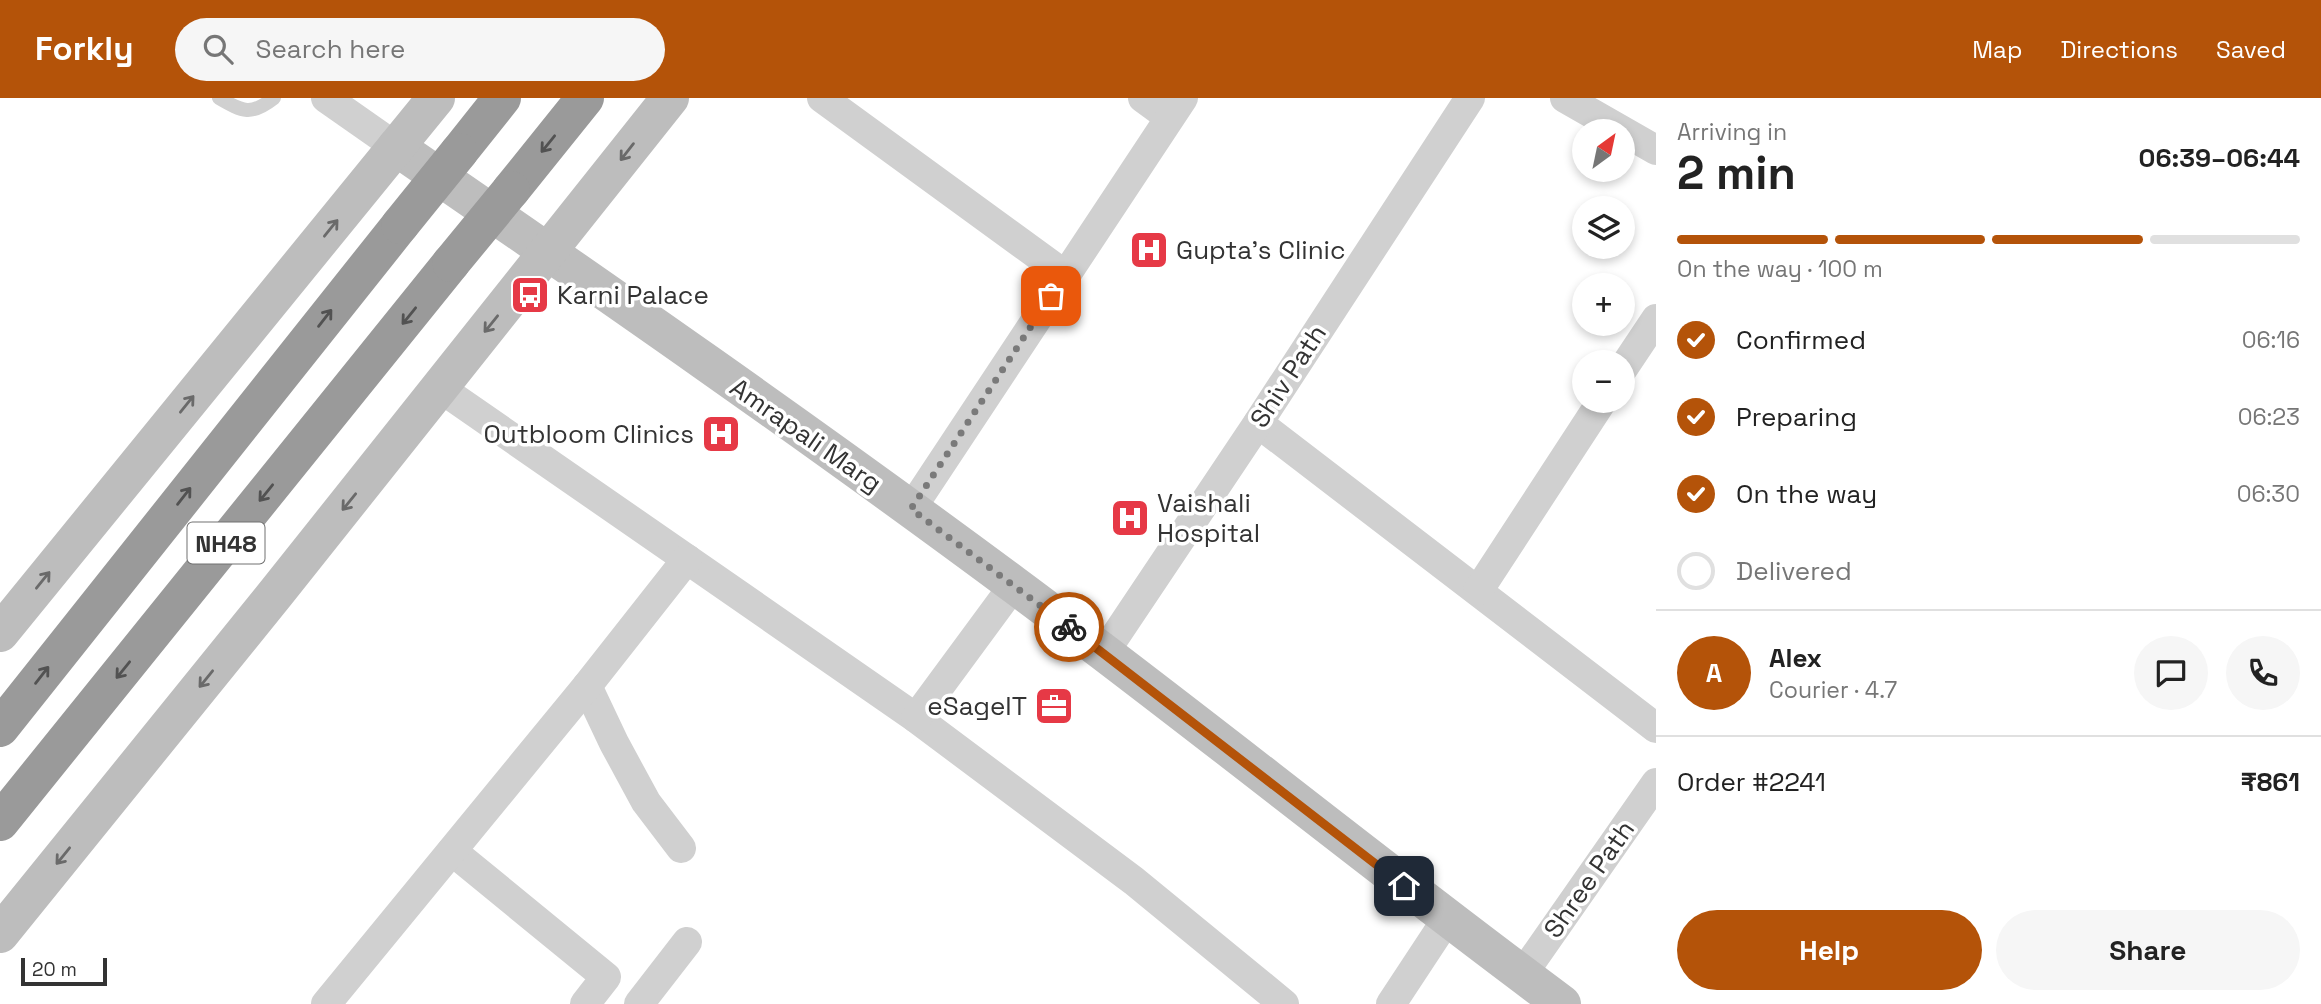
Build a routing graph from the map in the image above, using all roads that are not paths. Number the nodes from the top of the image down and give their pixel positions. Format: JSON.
{"nodes":[{"id":1,"x":219,"y":98,"type":"edge"},
{"id":2,"x":274,"y":98,"type":"edge"},
{"id":3,"x":326,"y":98,"type":"edge"},
{"id":4,"x":436,"y":98,"type":"edge"},
{"id":5,"x":502,"y":98,"type":"edge"},
{"id":6,"x":585,"y":98,"type":"edge"},
{"id":7,"x":670,"y":98,"type":"edge"},
{"id":8,"x":822,"y":98,"type":"edge"},
{"id":9,"x":1143,"y":98,"type":"edge"},
{"id":10,"x":1470,"y":98,"type":"edge"},
{"id":11,"x":1565,"y":98,"type":"edge"},
{"id":12,"x":1176,"y":108,"type":"edge"},
{"id":13,"x":396,"y":147,"type":"junction"},
{"id":14,"x":1656,"y":150,"type":"edge"},
{"id":15,"x":549,"y":252,"type":"junction"},
{"id":16,"x":1065,"y":275,"type":"junction"},
{"id":17,"x":1656,"y":319,"type":"edge"},
{"id":18,"x":1635,"y":350,"type":"edge"},
{"id":19,"x":440,"y":388,"type":"junction"},
{"id":20,"x":1594,"y":413,"type":"edge"},
{"id":21,"x":1258,"y":423,"type":"junction"},
{"id":22,"x":911,"y":509,"type":"junction"},
{"id":23,"x":687,"y":559,"type":"junction"},
{"id":24,"x":1014,"y":585,"type":"junction"},
{"id":25,"x":1478,"y":591,"type":"junction"},
{"id":26,"x":0,"y":633,"type":"edge"},
{"id":27,"x":1104,"y":653,"type":"junction"},
{"id":28,"x":587,"y":686,"type":"junction"},
{"id":29,"x":916,"y":718,"type":"junction"},
{"id":30,"x":0,"y":728,"type":"edge"},
{"id":31,"x":1656,"y":728,"type":"edge"},
{"id":32,"x":1656,"y":783,"type":"edge"},
{"id":33,"x":0,"y":822,"type":"edge"},
{"id":34,"x":681,"y":848,"type":"dead end"},
{"id":35,"x":452,"y":851,"type":"junction"},
{"id":36,"x":1447,"y":919,"type":"junction"},
{"id":37,"x":0,"y":934,"type":"edge"},
{"id":38,"x":687,"y":942,"type":"dead end"},
{"id":39,"x":1522,"y":975,"type":"junction"},
{"id":40,"x":326,"y":1004,"type":"edge"},
{"id":41,"x":585,"y":1004,"type":"edge"},
{"id":42,"x":639,"y":1004,"type":"edge"},
{"id":43,"x":1284,"y":1004,"type":"edge"},
{"id":44,"x":1391,"y":1004,"type":"edge"},
{"id":45,"x":1562,"y":1004,"type":"edge"}],
"edges":[{"from":1,"to":2,"type":"lane"},
{"from":3,"to":13,"type":"street"},
{"from":4,"to":13,"type":"street"},
{"from":30,"to":5,"type":"highway","number":"NH48","one_way":true,"bridge":true},
{"from":6,"to":33,"type":"highway","number":"NH48","one_way":true,"bridge":true},
{"from":7,"to":15,"type":"street","one_way":true},
{"from":8,"to":16,"type":"street"},
{"from":9,"to":12,"type":"street"},
{"from":10,"to":21,"type":"street","name":"Shiv Path"},
{"from":11,"to":14,"type":"street"},
{"from":12,"to":16,"type":"street"},
{"from":13,"to":15,"type":"street","name":"Amrapali Marg"},
{"from":26,"to":13,"type":"street","one_way":true},
{"from":15,"to":19,"type":"street","one_way":true},
{"from":15,"to":22,"type":"street","name":"Amrapali Marg"},
{"from":16,"to":22,"type":"street"},
{"from":17,"to":18,"type":"street"},
{"from":19,"to":23,"type":"street"},
{"from":19,"to":37,"type":"street","one_way":true},
{"from":20,"to":25,"type":"street"},
{"from":21,"to":25,"type":"street"},
{"from":21,"to":27,"type":"street","name":"Shiv Path"},
{"from":22,"to":24,"type":"street","name":"Amrapali Marg"},
{"from":23,"to":28,"type":"street"},
{"from":23,"to":29,"type":"street"},
{"from":24,"to":27,"type":"street","name":"Amrapali Marg"},
{"from":24,"to":29,"type":"street"},
{"from":25,"to":31,"type":"street"},
{"from":27,"to":36,"type":"street","name":"Amrapali Marg"},
{"from":28,"to":34,"type":"street"},
{"from":28,"to":35,"type":"street"},
{"from":29,"to":43,"type":"street"},
{"from":32,"to":39,"type":"street","name":"Shree Path"},
{"from":35,"to":40,"type":"street"},
{"from":35,"to":41,"type":"street"},
{"from":36,"to":39,"type":"street","name":"Amrapali Marg"},
{"from":36,"to":44,"type":"street"},
{"from":38,"to":42,"type":"street"},
{"from":39,"to":45,"type":"street","name":"Amrapali Marg"}]}
